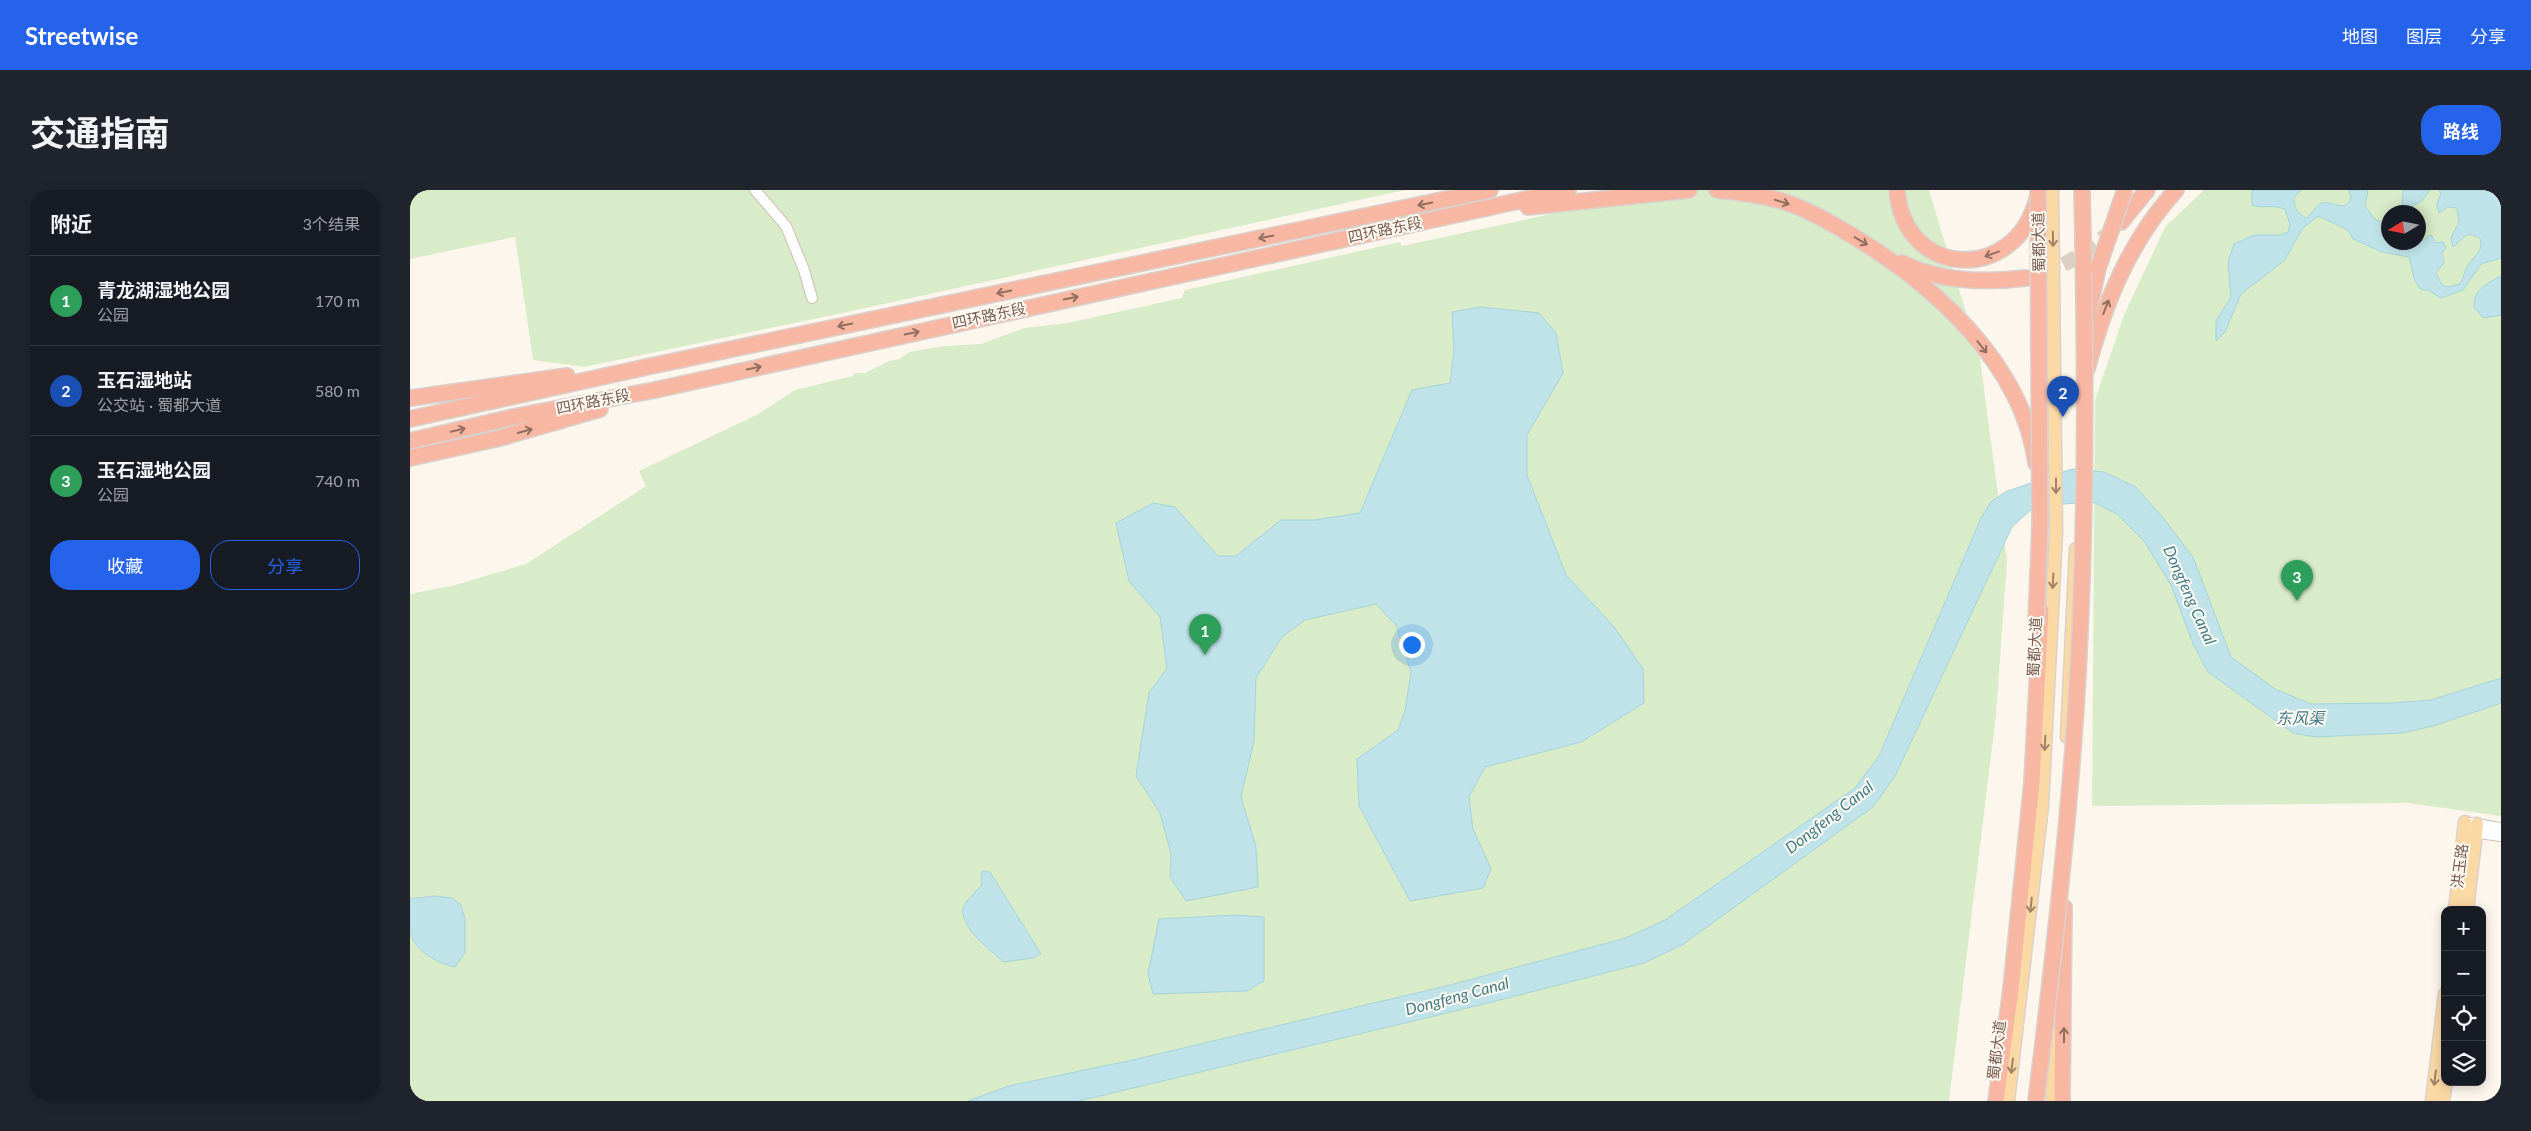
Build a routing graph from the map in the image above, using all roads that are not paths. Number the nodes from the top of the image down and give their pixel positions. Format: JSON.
{"nodes":[{"id":1,"x":755,"y":190,"type":"edge"},
{"id":2,"x":1481,"y":190,"type":"edge"},
{"id":3,"x":1490,"y":190,"type":"edge"},
{"id":4,"x":1568,"y":190,"type":"edge"},
{"id":5,"x":1689,"y":190,"type":"edge"},
{"id":6,"x":1717,"y":190,"type":"edge"},
{"id":7,"x":1897,"y":190,"type":"edge"},
{"id":8,"x":2039,"y":190,"type":"edge"},
{"id":9,"x":2052,"y":190,"type":"edge"},
{"id":10,"x":2076,"y":190,"type":"edge"},
{"id":11,"x":2082,"y":190,"type":"edge"},
{"id":12,"x":2126,"y":190,"type":"edge"},
{"id":13,"x":2147,"y":190,"type":"edge"},
{"id":14,"x":2176,"y":190,"type":"edge"},
{"id":15,"x":1454,"y":198,"type":"junction"},
{"id":16,"x":1457,"y":214,"type":"junction"},
{"id":17,"x":2121,"y":222,"type":"tunnel mouth"},
{"id":18,"x":1880,"y":253,"type":"junction"},
{"id":19,"x":2026,"y":278,"type":"tunnel mouth"},
{"id":20,"x":812,"y":298,"type":"dead end"},
{"id":21,"x":651,"y":366,"type":"junction"},
{"id":22,"x":2086,"y":371,"type":"junction"},
{"id":23,"x":730,"y":374,"type":"junction"},
{"id":24,"x":410,"y":398,"type":"edge"},
{"id":25,"x":410,"y":419,"type":"edge"},
{"id":26,"x":2044,"y":439,"type":"junction"},
{"id":27,"x":2082,"y":440,"type":"junction"},
{"id":28,"x":410,"y":441,"type":"edge"},
{"id":29,"x":410,"y":458,"type":"edge"},
{"id":30,"x":2051,"y":532,"type":"junction"},
{"id":31,"x":2080,"y":532,"type":"junction"},
{"id":32,"x":2471,"y":827,"type":"junction"},
{"id":33,"x":2501,"y":828,"type":"edge"},
{"id":34,"x":2501,"y":836,"type":"edge"},
{"id":35,"x":2456,"y":906,"type":"edge"},
{"id":36,"x":2467,"y":906,"type":"edge"},
{"id":37,"x":2445,"y":996,"type":"edge"},
{"id":38,"x":2445,"y":1086,"type":"edge"},
{"id":39,"x":1991,"y":1101,"type":"edge"},
{"id":40,"x":1996,"y":1101,"type":"edge"},
{"id":41,"x":2008,"y":1101,"type":"edge"},
{"id":42,"x":2036,"y":1101,"type":"edge"},
{"id":43,"x":2053,"y":1101,"type":"edge"},
{"id":44,"x":2062,"y":1101,"type":"edge"},
{"id":45,"x":2432,"y":1101,"type":"edge"},
{"id":46,"x":2443,"y":1101,"type":"edge"}],
"edges":[{"from":1,"to":20,"type":"street"},
{"from":2,"to":15,"type":"highway"},
{"from":3,"to":15,"type":"highway","name":"四环路东段"},
{"from":4,"to":16,"type":"highway","name":"四环路东段"},
{"from":5,"to":16,"type":"highway"},
{"from":6,"to":18,"type":"highway","one_way":true},
{"from":8,"to":7,"type":"highway","one_way":true},
{"from":8,"to":26,"type":"highway"},
{"from":8,"to":39,"type":"highway","name":"蜀都大道","bridge":true},
{"from":9,"to":26,"type":"main road","one_way":true},
{"from":10,"to":27,"type":"main road"},
{"from":11,"to":42,"type":"highway","bridge":true},
{"from":12,"to":22,"type":"highway","bridge":true},
{"from":13,"to":17,"type":"highway"},
{"from":22,"to":14,"type":"highway","one_way":true},
{"from":15,"to":21,"type":"highway","name":"四环路东段","one_way":true},
{"from":23,"to":16,"type":"highway","name":"四环路东段","one_way":true},
{"from":18,"to":19,"type":"highway"},
{"from":18,"to":26,"type":"highway","one_way":true},
{"from":21,"to":24,"type":"highway"},
{"from":21,"to":25,"type":"highway","name":"四环路东段"},
{"from":22,"to":27,"type":"highway"},
{"from":28,"to":23,"type":"highway","name":"四环路东段","one_way":true},
{"from":29,"to":23,"type":"highway","one_way":true},
{"from":26,"to":30,"type":"highway","bridge":true},
{"from":26,"to":30,"type":"main road","one_way":true},
{"from":27,"to":31,"type":"highway","bridge":true},
{"from":30,"to":40,"type":"highway"},
{"from":30,"to":41,"type":"main road","one_way":true},
{"from":31,"to":43,"type":"main road"},
{"from":44,"to":31,"type":"highway","one_way":true},
{"from":32,"to":33,"type":"street"},
{"from":32,"to":34,"type":"street"},
{"from":32,"to":35,"type":"main road","name":"洪玉路"},
{"from":32,"to":36,"type":"main road","name":"洪玉路"},
{"from":37,"to":45,"type":"main road","one_way":true},
{"from":38,"to":46,"type":"main road"}]}
